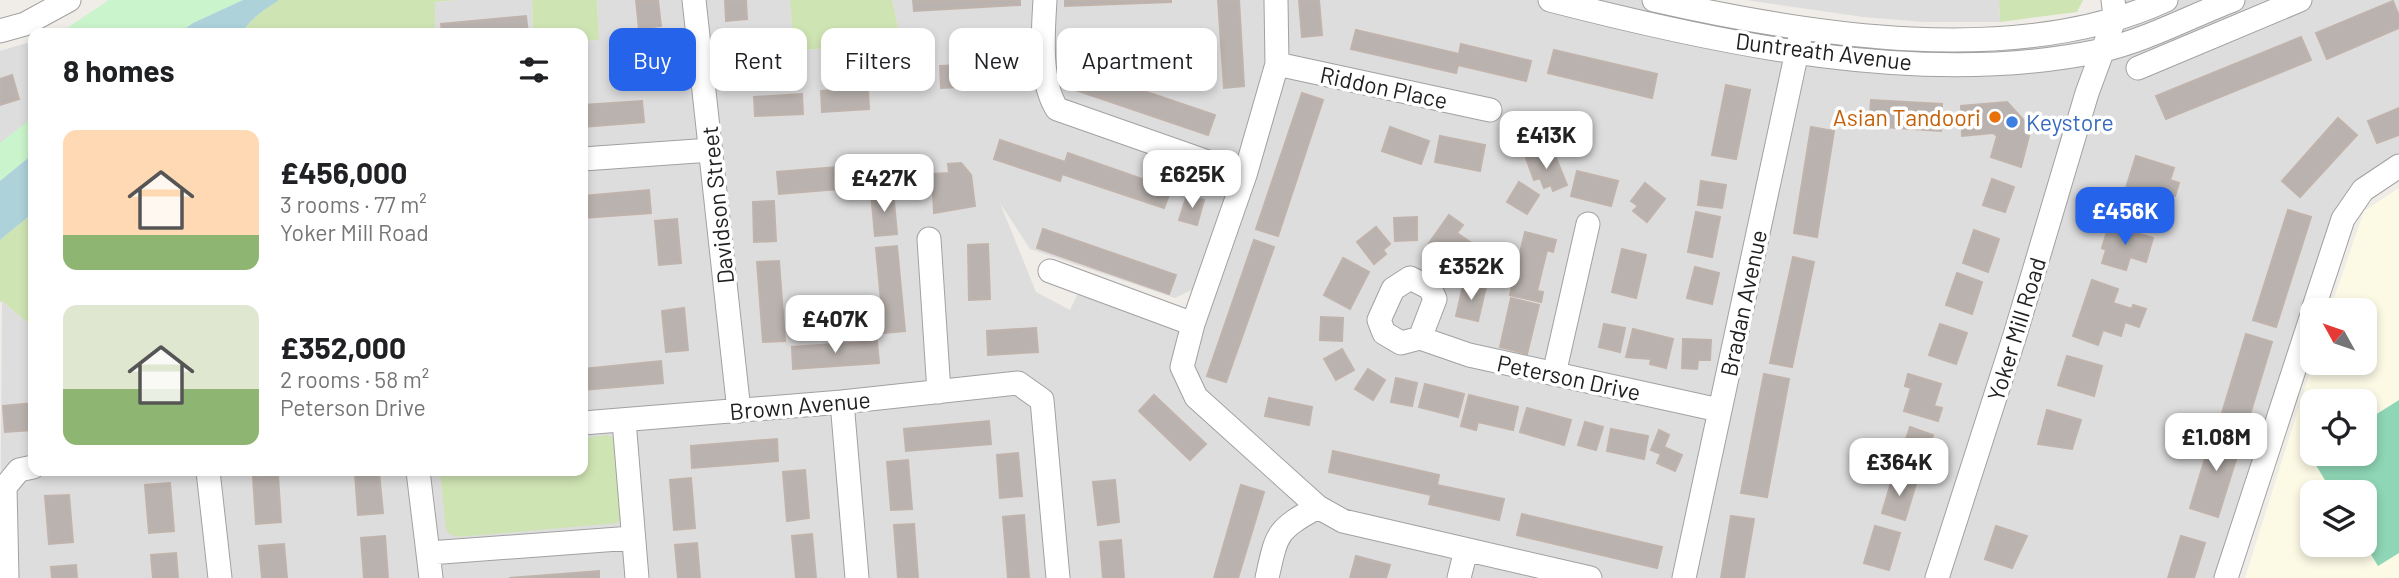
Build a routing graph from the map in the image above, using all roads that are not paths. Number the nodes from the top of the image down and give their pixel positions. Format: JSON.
{"nodes":[{"id":1,"x":69,"y":0,"type":"edge"},
{"id":2,"x":694,"y":0,"type":"edge"},
{"id":3,"x":1045,"y":0,"type":"edge"},
{"id":4,"x":1276,"y":0,"type":"edge"},
{"id":5,"x":1549,"y":0,"type":"edge"},
{"id":6,"x":2166,"y":0,"type":"edge"},
{"id":7,"x":2300,"y":0,"type":"edge"},
{"id":8,"x":1660,"y":1,"type":"edge"},
{"id":9,"x":2230,"y":1,"type":"edge"},
{"id":10,"x":2114,"y":9,"type":"edge"},
{"id":11,"x":2236,"y":26,"type":"junction"},
{"id":12,"x":1657,"y":27,"type":"junction"},
{"id":13,"x":1802,"y":28,"type":"junction"},
{"id":14,"x":0,"y":31,"type":"edge"},
{"id":15,"x":2101,"y":50,"type":"junction"},
{"id":16,"x":1797,"y":52,"type":"junction"},
{"id":17,"x":1277,"y":64,"type":"junction"},
{"id":18,"x":2138,"y":68,"type":"dead end"},
{"id":19,"x":1490,"y":110,"type":"dead end"},
{"id":20,"x":712,"y":150,"type":"junction"},
{"id":21,"x":588,"y":159,"type":"edge"},
{"id":22,"x":2399,"y":166,"type":"edge"},
{"id":23,"x":1245,"y":175,"type":"junction"},
{"id":24,"x":1588,"y":225,"type":"dead end"},
{"id":25,"x":929,"y":239,"type":"dead end"},
{"id":26,"x":1049,"y":271,"type":"dead end"},
{"id":27,"x":2318,"y":298,"type":"edge"},
{"id":28,"x":1193,"y":324,"type":"junction"},
{"id":29,"x":1420,"y":338,"type":"dead end"},
{"id":30,"x":2300,"y":352,"type":"edge"},
{"id":31,"x":1555,"y":374,"type":"junction"},
{"id":32,"x":939,"y":392,"type":"junction"},
{"id":33,"x":842,"y":402,"type":"junction"},
{"id":34,"x":1720,"y":410,"type":"junction"},
{"id":35,"x":739,"y":411,"type":"junction"},
{"id":36,"x":624,"y":421,"type":"junction"},
{"id":37,"x":588,"y":423,"type":"edge"},
{"id":38,"x":28,"y":468,"type":"edge"},
{"id":39,"x":209,"y":476,"type":"edge"},
{"id":40,"x":419,"y":476,"type":"edge"},
{"id":41,"x":1318,"y":507,"type":"junction"},
{"id":42,"x":632,"y":538,"type":"junction"},
{"id":43,"x":2,"y":550,"type":"edge"},
{"id":44,"x":1465,"y":550,"type":"junction"},
{"id":45,"x":429,"y":553,"type":"junction"},
{"id":46,"x":7,"y":578,"type":"edge"},
{"id":47,"x":220,"y":578,"type":"edge"},
{"id":48,"x":430,"y":578,"type":"edge"},
{"id":49,"x":637,"y":578,"type":"edge"},
{"id":50,"x":857,"y":578,"type":"edge"},
{"id":51,"x":1058,"y":578,"type":"edge"},
{"id":52,"x":1267,"y":578,"type":"edge"},
{"id":53,"x":1459,"y":578,"type":"edge"},
{"id":54,"x":1590,"y":578,"type":"edge"},
{"id":55,"x":1684,"y":578,"type":"edge"},
{"id":56,"x":1937,"y":578,"type":"edge"},
{"id":57,"x":2226,"y":578,"type":"edge"}],
"edges":[{"from":1,"to":14,"type":"street"},
{"from":2,"to":20,"type":"street","name":"Davidson Street"},
{"from":3,"to":23,"type":"street"},
{"from":4,"to":17,"type":"street"},
{"from":5,"to":12,"type":"street","name":"Duntreath Avenue"},
{"from":6,"to":10,"type":"street","name":"Duntreath Avenue"},
{"from":7,"to":11,"type":"street"},
{"from":8,"to":12,"type":"street"},
{"from":8,"to":13,"type":"street","name":"Duntreath Avenue"},
{"from":9,"to":11,"type":"street"},
{"from":9,"to":15,"type":"street","name":"Duntreath Avenue"},
{"from":10,"to":13,"type":"street","name":"Duntreath Avenue"},
{"from":10,"to":15,"type":"street","name":"Yoker Mill Road"},
{"from":11,"to":18,"type":"street"},
{"from":12,"to":16,"type":"street","name":"Duntreath Avenue"},
{"from":13,"to":16,"type":"street","name":"Bradan Avenue"},
{"from":15,"to":16,"type":"street","name":"Duntreath Avenue"},
{"from":15,"to":56,"type":"street","name":"Yoker Mill Road"},
{"from":16,"to":34,"type":"street","name":"Bradan Avenue"},
{"from":17,"to":19,"type":"street","name":"Riddon Place"},
{"from":17,"to":23,"type":"street"},
{"from":20,"to":21,"type":"street"},
{"from":20,"to":35,"type":"street","name":"Davidson Street"},
{"from":22,"to":27,"type":"street"},
{"from":23,"to":28,"type":"street"},
{"from":24,"to":31,"type":"street"},
{"from":25,"to":32,"type":"street"},
{"from":26,"to":28,"type":"street"},
{"from":28,"to":41,"type":"street"},
{"from":29,"to":31,"type":"street","name":"Peterson Drive"},
{"from":30,"to":57,"type":"street"},
{"from":31,"to":34,"type":"street","name":"Peterson Drive"},
{"from":32,"to":33,"type":"street","name":"Brown Avenue"},
{"from":32,"to":51,"type":"street","name":"Brown Avenue"},
{"from":33,"to":35,"type":"street","name":"Brown Avenue"},
{"from":33,"to":50,"type":"street"},
{"from":34,"to":55,"type":"street","name":"Bradan Avenue"},
{"from":35,"to":36,"type":"street","name":"Brown Avenue"},
{"from":36,"to":37,"type":"street","name":"Brown Avenue"},
{"from":36,"to":42,"type":"street"},
{"from":38,"to":43,"type":"street"},
{"from":39,"to":47,"type":"street"},
{"from":40,"to":45,"type":"street"},
{"from":41,"to":44,"type":"street"},
{"from":41,"to":52,"type":"street"},
{"from":42,"to":45,"type":"street"},
{"from":42,"to":49,"type":"street"},
{"from":43,"to":46,"type":"street"},
{"from":44,"to":53,"type":"street"},
{"from":44,"to":54,"type":"street"},
{"from":45,"to":48,"type":"street"}]}
